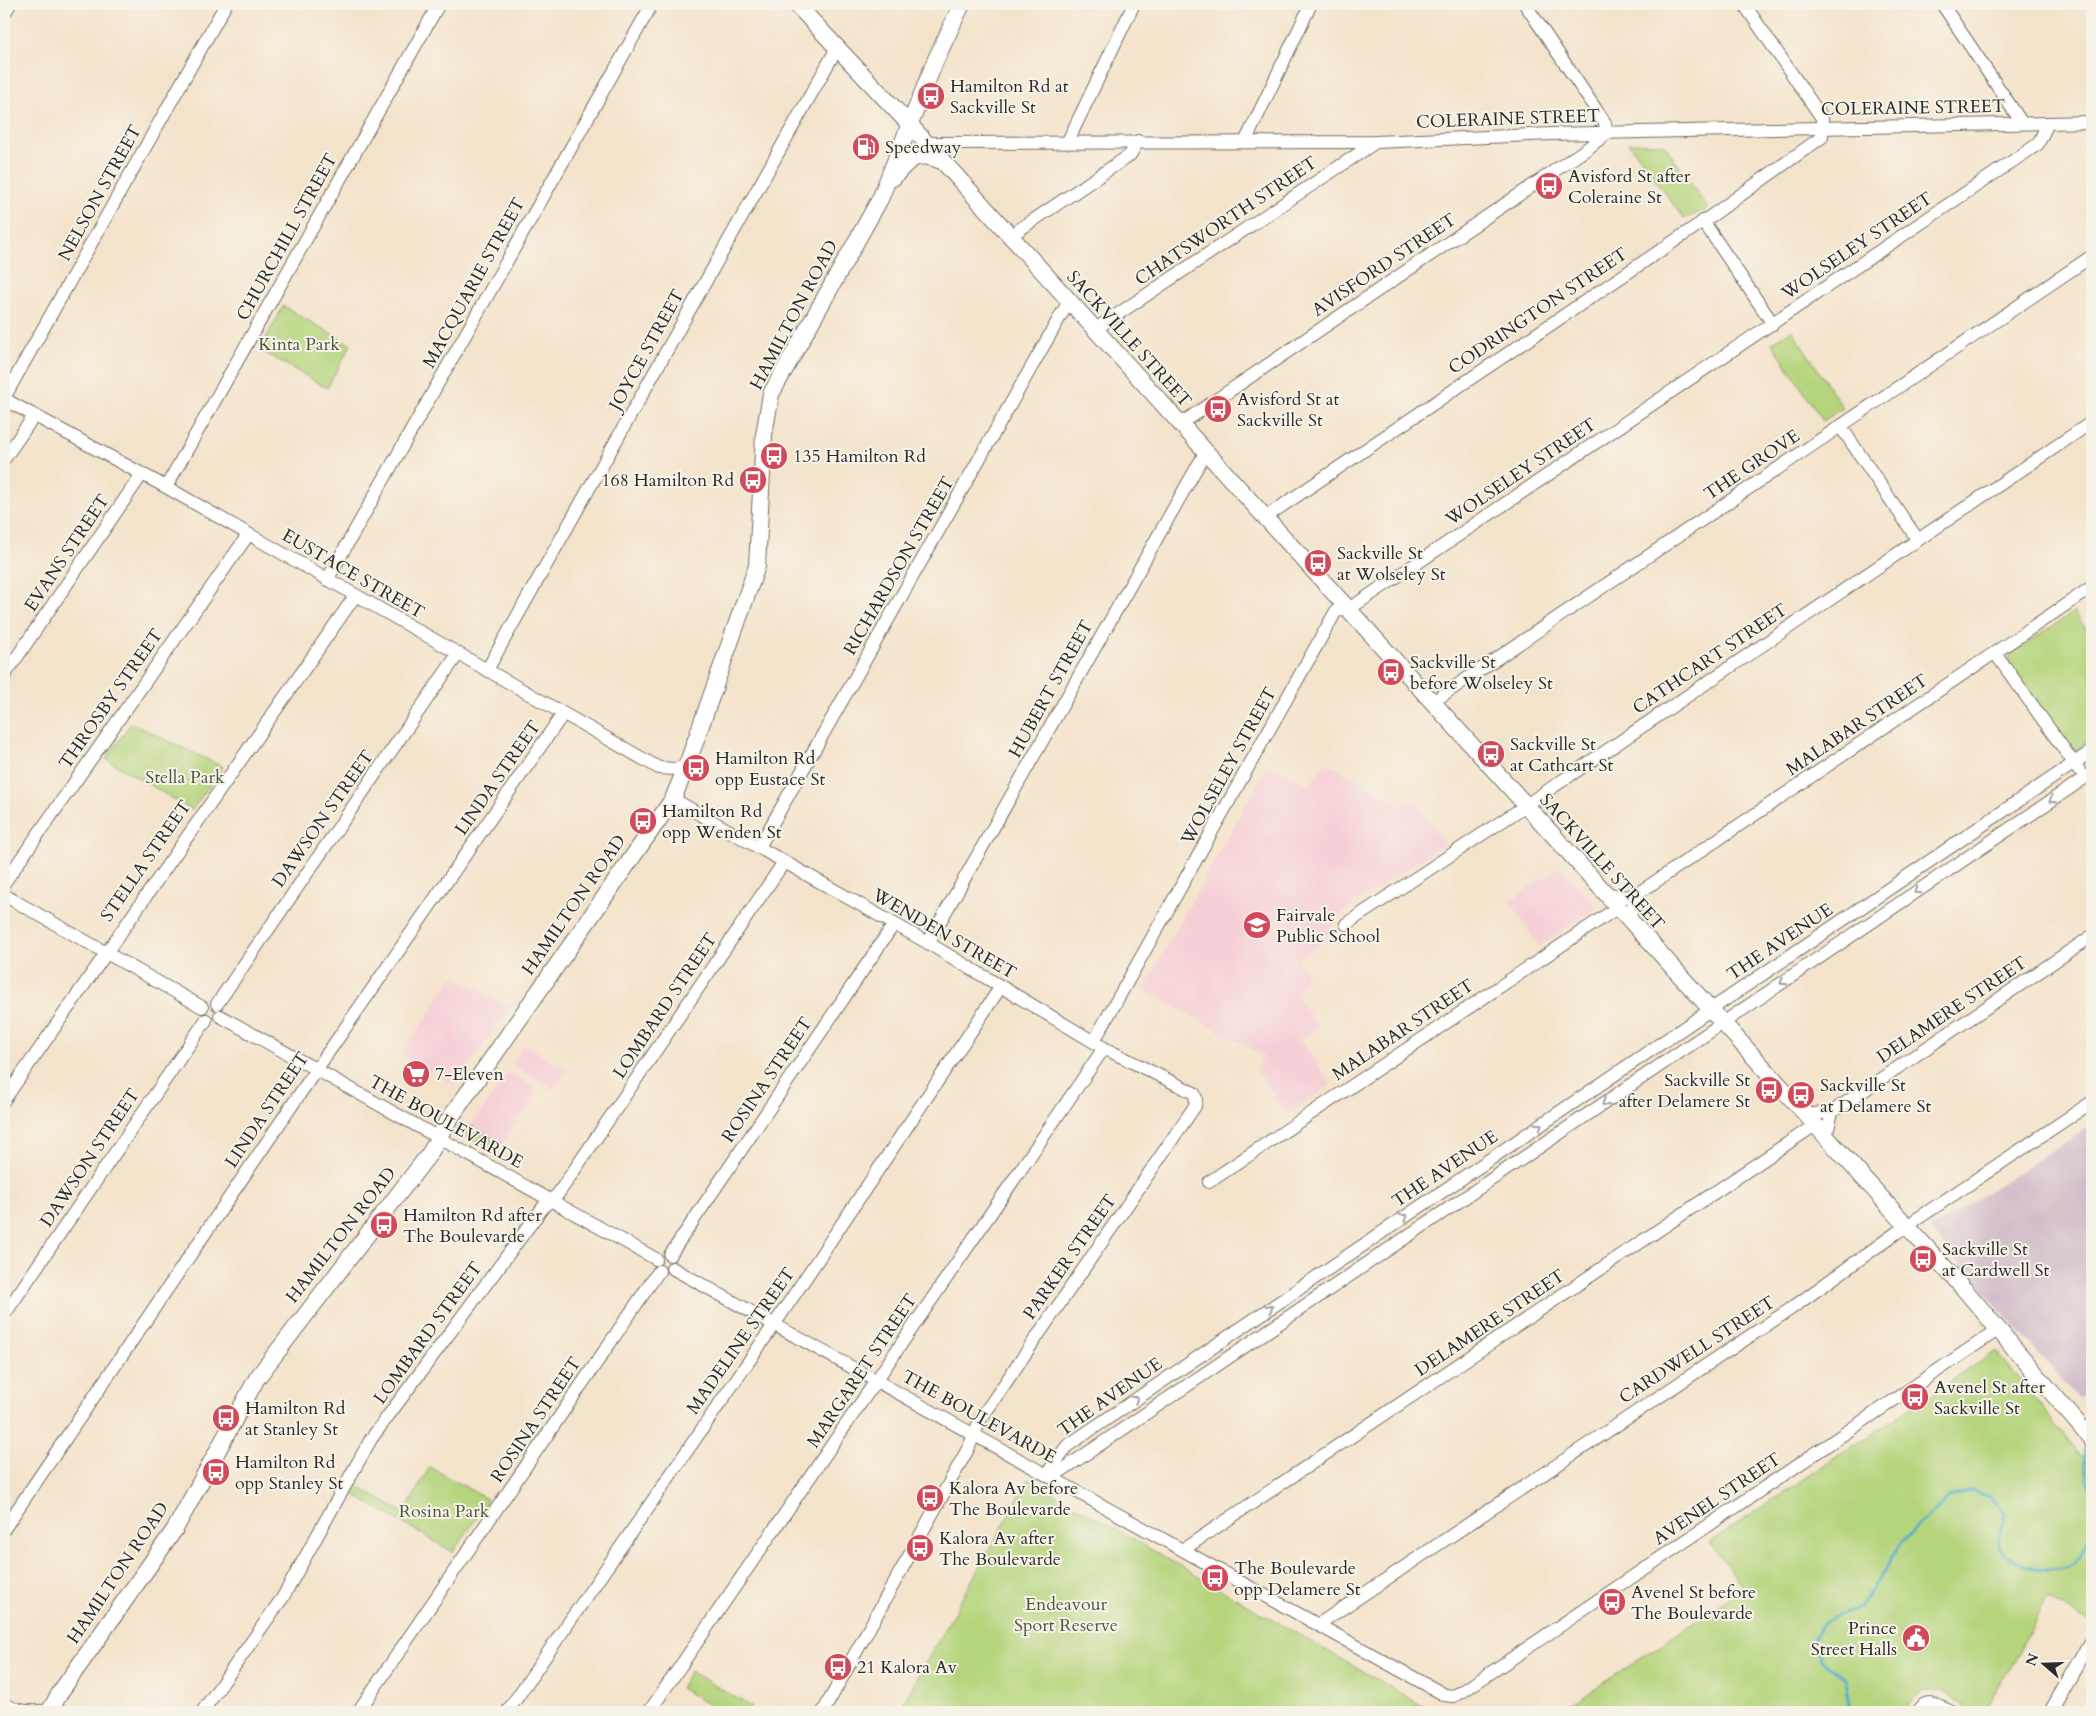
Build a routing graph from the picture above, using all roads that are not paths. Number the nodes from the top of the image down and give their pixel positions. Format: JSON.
{"nodes":[{"id":1,"x":10,"y":4,"type":"edge"},
{"id":2,"x":226,"y":4,"type":"edge"},
{"id":3,"x":439,"y":4,"type":"edge"},
{"id":4,"x":652,"y":4,"type":"edge"},
{"id":5,"x":796,"y":4,"type":"edge"},
{"id":6,"x":962,"y":4,"type":"edge"},
{"id":7,"x":1134,"y":4,"type":"edge"},
{"id":8,"x":1311,"y":4,"type":"edge"},
{"id":9,"x":1525,"y":4,"type":"edge"},
{"id":10,"x":1744,"y":4,"type":"edge"},
{"id":11,"x":1942,"y":4,"type":"edge"},
{"id":12,"x":4,"y":14,"type":"edge"},
{"id":13,"x":837,"y":48,"type":"junction"},
{"id":14,"x":2092,"y":122,"type":"edge"},
{"id":15,"x":2022,"y":123,"type":"junction"},
{"id":16,"x":2048,"y":123,"type":"junction"},
{"id":17,"x":910,"y":125,"type":"junction"},
{"id":18,"x":1822,"y":127,"type":"junction"},
{"id":19,"x":1606,"y":133,"type":"junction"},
{"id":20,"x":1246,"y":140,"type":"junction"},
{"id":21,"x":1068,"y":141,"type":"junction"},
{"id":22,"x":1138,"y":141,"type":"junction"},
{"id":23,"x":1376,"y":142,"type":"junction"},
{"id":24,"x":925,"y":143,"type":"junction"},
{"id":25,"x":942,"y":162,"type":"junction"},
{"id":26,"x":880,"y":199,"type":"junction"},
{"id":27,"x":1703,"y":221,"type":"junction"},
{"id":28,"x":1010,"y":236,"type":"junction"},
{"id":29,"x":2092,"y":256,"type":"edge"},
{"id":30,"x":1069,"y":301,"type":"junction"},
{"id":31,"x":1773,"y":324,"type":"junction"},
{"id":32,"x":1094,"y":330,"type":"junction"},
{"id":33,"x":4,"y":399,"type":"edge"},
{"id":34,"x":34,"y":416,"type":"junction"},
{"id":35,"x":2092,"y":422,"type":"edge"},
{"id":36,"x":1179,"y":425,"type":"junction"},
{"id":37,"x":1841,"y":427,"type":"junction"},
{"id":38,"x":1205,"y":453,"type":"junction"},
{"id":39,"x":4,"y":459,"type":"edge"},
{"id":40,"x":142,"y":474,"type":"junction"},
{"id":41,"x":166,"y":488,"type":"junction"},
{"id":42,"x":1264,"y":518,"type":"junction"},
{"id":43,"x":248,"y":535,"type":"junction"},
{"id":44,"x":1918,"y":540,"type":"junction"},
{"id":45,"x":327,"y":580,"type":"junction"},
{"id":46,"x":2092,"y":587,"type":"edge"},
{"id":47,"x":355,"y":596,"type":"junction"},
{"id":48,"x":1345,"y":607,"type":"junction"},
{"id":49,"x":458,"y":654,"type":"junction"},
{"id":50,"x":1994,"y":654,"type":"junction"},
{"id":51,"x":487,"y":670,"type":"junction"},
{"id":52,"x":4,"y":676,"type":"edge"},
{"id":53,"x":1432,"y":703,"type":"junction"},
{"id":54,"x":563,"y":714,"type":"junction"},
{"id":55,"x":2092,"y":751,"type":"edge"},
{"id":56,"x":2074,"y":763,"type":"junction"},
{"id":57,"x":687,"y":765,"type":"junction"},
{"id":58,"x":659,"y":768,"type":"junction"},
{"id":59,"x":2088,"y":775,"type":"edge"},
{"id":60,"x":674,"y":797,"type":"junction"},
{"id":61,"x":1525,"y":806,"type":"junction"},
{"id":62,"x":759,"y":847,"type":"junction"},
{"id":63,"x":784,"y":862,"type":"junction"},
{"id":64,"x":4,"y":883,"type":"edge"},
{"id":65,"x":1640,"y":892,"type":"junction"},
{"id":66,"x":1604,"y":893,"type":"junction"},
{"id":67,"x":4,"y":895,"type":"edge"},
{"id":68,"x":1617,"y":908,"type":"junction"},
{"id":69,"x":1631,"y":923,"type":"junction"},
{"id":70,"x":894,"y":924,"type":"junction"},
{"id":71,"x":1346,"y":924,"type":"dead end"},
{"id":72,"x":2092,"y":936,"type":"edge"},
{"id":73,"x":928,"y":943,"type":"junction"},
{"id":74,"x":104,"y":952,"type":"junction"},
{"id":75,"x":1000,"y":988,"type":"junction"},
{"id":76,"x":217,"y":1004,"type":"junction"},
{"id":77,"x":1710,"y":1010,"type":"junction"},
{"id":78,"x":204,"y":1014,"type":"junction"},
{"id":79,"x":220,"y":1016,"type":"junction"},
{"id":80,"x":1722,"y":1023,"type":"junction"},
{"id":81,"x":1099,"y":1045,"type":"junction"},
{"id":82,"x":316,"y":1070,"type":"junction"},
{"id":83,"x":1196,"y":1099,"type":"joint"},
{"id":84,"x":4,"y":1100,"type":"edge"},
{"id":85,"x":2092,"y":1102,"type":"edge"},
{"id":86,"x":1832,"y":1112,"type":"junction"},
{"id":87,"x":1810,"y":1120,"type":"junction"},
{"id":88,"x":1826,"y":1137,"type":"junction"},
{"id":89,"x":438,"y":1138,"type":"junction"},
{"id":90,"x":1209,"y":1182,"type":"dead end"},
{"id":91,"x":552,"y":1200,"type":"junction"},
{"id":92,"x":1907,"y":1226,"type":"junction"},
{"id":93,"x":656,"y":1259,"type":"junction"},
{"id":94,"x":671,"y":1262,"type":"junction"},
{"id":95,"x":659,"y":1271,"type":"junction"},
{"id":96,"x":4,"y":1315,"type":"edge"},
{"id":97,"x":775,"y":1323,"type":"junction"},
{"id":98,"x":1999,"y":1329,"type":"junction"},
{"id":99,"x":877,"y":1381,"type":"junction"},
{"id":100,"x":975,"y":1435,"type":"junction"},
{"id":101,"x":2092,"y":1440,"type":"edge"},
{"id":102,"x":1052,"y":1477,"type":"junction"},
{"id":103,"x":4,"y":1529,"type":"edge"},
{"id":104,"x":1184,"y":1550,"type":"junction"},
{"id":105,"x":1319,"y":1624,"type":"junction"},
{"id":106,"x":2092,"y":1638,"type":"edge"},
{"id":107,"x":1453,"y":1696,"type":"joint"},
{"id":108,"x":11,"y":1709,"type":"edge"},
{"id":109,"x":47,"y":1711,"type":"edge"},
{"id":110,"x":202,"y":1712,"type":"edge"},
{"id":111,"x":358,"y":1712,"type":"edge"},
{"id":112,"x":508,"y":1712,"type":"edge"},
{"id":113,"x":649,"y":1712,"type":"edge"},
{"id":114,"x":823,"y":1712,"type":"edge"},
{"id":115,"x":1917,"y":1712,"type":"edge"},
{"id":116,"x":1952,"y":1712,"type":"edge"},
{"id":117,"x":2050,"y":1712,"type":"edge"}],
"edges":[{"from":1,"to":12,"type":"street"},
{"from":2,"to":33,"type":"street","name":"NELSON STREET"},
{"from":3,"to":41,"type":"street","name":"CHURCHILL STREET"},
{"from":4,"to":45,"type":"street","name":"MACQUARIE STREET"},
{"from":5,"to":13,"type":"main road","name":"SACKVILLE STREET"},
{"from":6,"to":17,"type":"main road","name":"HAMILTON ROAD"},
{"from":7,"to":21,"type":"street"},
{"from":8,"to":20,"type":"street"},
{"from":9,"to":19,"type":"street"},
{"from":10,"to":18,"type":"street"},
{"from":11,"to":15,"type":"street"},
{"from":13,"to":17,"type":"main road","name":"SACKVILLE STREET"},
{"from":13,"to":51,"type":"street","name":"JOYCE STREET"},
{"from":14,"to":16,"type":"street","name":"COLERAINE STREET"},
{"from":15,"to":16,"type":"street","name":"COLERAINE STREET"},
{"from":15,"to":18,"type":"street","name":"COLERAINE STREET"},
{"from":16,"to":31,"type":"street","name":"WOLSELEY STREET"},
{"from":17,"to":24,"type":"main road","name":"SACKVILLE STREET"},
{"from":17,"to":26,"type":"main road","name":"HAMILTON ROAD"},
{"from":18,"to":19,"type":"street","name":"COLERAINE STREET"},
{"from":18,"to":27,"type":"street","name":"CODRINGTON STREET"},
{"from":19,"to":23,"type":"street","name":"COLERAINE STREET"},
{"from":19,"to":36,"type":"street","name":"AVISFORD STREET"},
{"from":20,"to":22,"type":"street","name":"COLERAINE STREET"},
{"from":20,"to":23,"type":"street","name":"COLERAINE STREET"},
{"from":21,"to":22,"type":"street","name":"COLERAINE STREET"},
{"from":21,"to":24,"type":"street","name":"COLERAINE STREET"},
{"from":22,"to":28,"type":"street"},
{"from":23,"to":32,"type":"street","name":"CHATSWORTH STREET"},
{"from":24,"to":25,"type":"main road","name":"SACKVILLE STREET"},
{"from":25,"to":26,"type":"main road"},
{"from":25,"to":28,"type":"main road","name":"SACKVILLE STREET"},
{"from":26,"to":57,"type":"main road","name":"HAMILTON ROAD"},
{"from":27,"to":31,"type":"street"},
{"from":27,"to":42,"type":"street","name":"CODRINGTON STREET"},
{"from":28,"to":30,"type":"main road","name":"SACKVILLE STREET"},
{"from":29,"to":37,"type":"street","name":"THE GROVE"},
{"from":30,"to":32,"type":"main road","name":"SACKVILLE STREET"},
{"from":30,"to":62,"type":"street","name":"RICHARDSON STREET"},
{"from":31,"to":48,"type":"street","name":"WOLSELEY STREET"},
{"from":32,"to":36,"type":"main road","name":"SACKVILLE STREET"},
{"from":33,"to":34,"type":"street","name":"EUSTACE STREET"},
{"from":34,"to":39,"type":"street"},
{"from":34,"to":40,"type":"street","name":"EUSTACE STREET"},
{"from":35,"to":44,"type":"street","name":"CATHCART STREET"},
{"from":36,"to":38,"type":"main road","name":"SACKVILLE STREET"},
{"from":37,"to":44,"type":"street"},
{"from":37,"to":53,"type":"street","name":"THE GROVE"},
{"from":38,"to":42,"type":"main road","name":"SACKVILLE STREET"},
{"from":38,"to":73,"type":"street","name":"HUBERT STREET"},
{"from":40,"to":41,"type":"street","name":"EUSTACE STREET"},
{"from":40,"to":52,"type":"street","name":"EVANS STREET"},
{"from":41,"to":43,"type":"street","name":"EUSTACE STREET"},
{"from":42,"to":48,"type":"main road","name":"SACKVILLE STREET"},
{"from":43,"to":45,"type":"street","name":"EUSTACE STREET"},
{"from":43,"to":64,"type":"street","name":"THROSBY STREET"},
{"from":44,"to":61,"type":"street","name":"CATHCART STREET"},
{"from":45,"to":47,"type":"street","name":"EUSTACE STREET"},
{"from":46,"to":50,"type":"street","name":"MALABAR STREET"},
{"from":47,"to":49,"type":"street","name":"EUSTACE STREET"},
{"from":47,"to":74,"type":"street","name":"STELLA STREET"},
{"from":48,"to":53,"type":"main road","name":"SACKVILLE STREET"},
{"from":48,"to":81,"type":"street","name":"WOLSELEY STREET"},
{"from":49,"to":51,"type":"street","name":"EUSTACE STREET"},
{"from":49,"to":76,"type":"street","name":"DAWSON STREET"},
{"from":50,"to":56,"type":"street"},
{"from":50,"to":65,"type":"street","name":"MALABAR STREET"},
{"from":51,"to":54,"type":"street","name":"EUSTACE STREET"},
{"from":53,"to":61,"type":"main road","name":"SACKVILLE STREET"},
{"from":54,"to":58,"type":"street","name":"EUSTACE STREET"},
{"from":54,"to":82,"type":"street","name":"LINDA STREET"},
{"from":55,"to":56,"type":"street","name":"THE AVENUE"},
{"from":56,"to":59,"type":"street"},
{"from":56,"to":77,"type":"street","name":"THE AVENUE"},
{"from":57,"to":58,"type":"street"},
{"from":57,"to":60,"type":"main road","name":"HAMILTON ROAD"},
{"from":58,"to":60,"type":"street"},
{"from":59,"to":80,"type":"street","name":"THE AVENUE","one_way":true},
{"from":60,"to":62,"type":"street","name":"WENDEN STREET"},
{"from":60,"to":89,"type":"main road","name":"HAMILTON ROAD"},
{"from":61,"to":66,"type":"main road","name":"SACKVILLE STREET"},
{"from":61,"to":71,"type":"street","name":"CATHCART STREET"},
{"from":62,"to":63,"type":"street","name":"WENDEN STREET"},
{"from":63,"to":70,"type":"street","name":"WENDEN STREET"},
{"from":63,"to":91,"type":"street","name":"LOMBARD STREET"},
{"from":65,"to":66,"type":"street","name":"MALABAR STREET"},
{"from":65,"to":69,"type":"street"},
{"from":66,"to":68,"type":"main road","name":"SACKVILLE STREET"},
{"from":67,"to":74,"type":"street"},
{"from":68,"to":69,"type":"main road","name":"SACKVILLE STREET"},
{"from":68,"to":90,"type":"street","name":"MALABAR STREET"},
{"from":69,"to":77,"type":"main road","name":"SACKVILLE STREET"},
{"from":70,"to":73,"type":"street","name":"WENDEN STREET"},
{"from":70,"to":94,"type":"street","name":"ROSINA STREET"},
{"from":72,"to":86,"type":"street","name":"DELAMERE STREET"},
{"from":73,"to":75,"type":"street","name":"WENDEN STREET"},
{"from":74,"to":78,"type":"street"},
{"from":74,"to":84,"type":"street","name":"STELLA STREET"},
{"from":75,"to":81,"type":"street","name":"WENDEN STREET"},
{"from":75,"to":97,"type":"street","name":"MADELINE STREET"},
{"from":76,"to":78,"type":"street"},
{"from":76,"to":79,"type":"street"},
{"from":77,"to":80,"type":"main road","name":"SACKVILLE STREET"},
{"from":102,"to":77,"type":"street","name":"THE AVENUE","one_way":true},
{"from":78,"to":79,"type":"street"},
{"from":78,"to":96,"type":"street","name":"DAWSON STREET"},
{"from":79,"to":82,"type":"street","name":"THE BOULEVARDE"},
{"from":80,"to":87,"type":"main road","name":"SACKVILLE STREET"},
{"from":80,"to":102,"type":"street","name":"THE AVENUE","one_way":true},
{"from":81,"to":83,"type":"street","name":"WENDEN STREET"},
{"from":81,"to":99,"type":"street","name":"MARGARET STREET"},
{"from":82,"to":89,"type":"street","name":"THE BOULEVARDE"},
{"from":82,"to":103,"type":"street","name":"LINDA STREET"},
{"from":83,"to":100,"type":"street","name":"PARKER STREET"},
{"from":85,"to":92,"type":"street","name":"CARDWELL STREET"},
{"from":86,"to":87,"type":"street","name":"DELAMERE STREET"},
{"from":86,"to":88,"type":"street"},
{"from":87,"to":88,"type":"main road","name":"SACKVILLE STREET"},
{"from":87,"to":104,"type":"street","name":"DELAMERE STREET"},
{"from":88,"to":92,"type":"main road","name":"SACKVILLE STREET"},
{"from":89,"to":91,"type":"street","name":"THE BOULEVARDE"},
{"from":89,"to":109,"type":"main road","name":"HAMILTON ROAD"},
{"from":91,"to":93,"type":"street","name":"THE BOULEVARDE"},
{"from":91,"to":110,"type":"street","name":"LOMBARD STREET"},
{"from":92,"to":98,"type":"main road","name":"SACKVILLE STREET"},
{"from":92,"to":105,"type":"street","name":"CARDWELL STREET"},
{"from":93,"to":94,"type":"street"},
{"from":93,"to":95,"type":"street"},
{"from":94,"to":95,"type":"street"},
{"from":94,"to":97,"type":"street","name":"THE BOULEVARDE"},
{"from":95,"to":111,"type":"street","name":"ROSINA STREET"},
{"from":97,"to":99,"type":"street","name":"THE BOULEVARDE"},
{"from":97,"to":112,"type":"street","name":"MADELINE STREET"},
{"from":98,"to":101,"type":"main road","name":"SACKVILLE STREET"},
{"from":98,"to":107,"type":"street","name":"AVENEL STREET"},
{"from":99,"to":100,"type":"street","name":"THE BOULEVARDE"},
{"from":99,"to":113,"type":"street","name":"MARGARET STREET"},
{"from":100,"to":102,"type":"street","name":"THE BOULEVARDE"},
{"from":100,"to":114,"type":"street","name":"PARKER STREET"},
{"from":102,"to":104,"type":"street","name":"THE BOULEVARDE"},
{"from":104,"to":105,"type":"street","name":"THE BOULEVARDE"},
{"from":105,"to":107,"type":"street","name":"THE BOULEVARDE"},
{"from":106,"to":117,"type":"street"},
{"from":108,"to":109,"type":"street"},
{"from":115,"to":116,"type":"street"}]}
